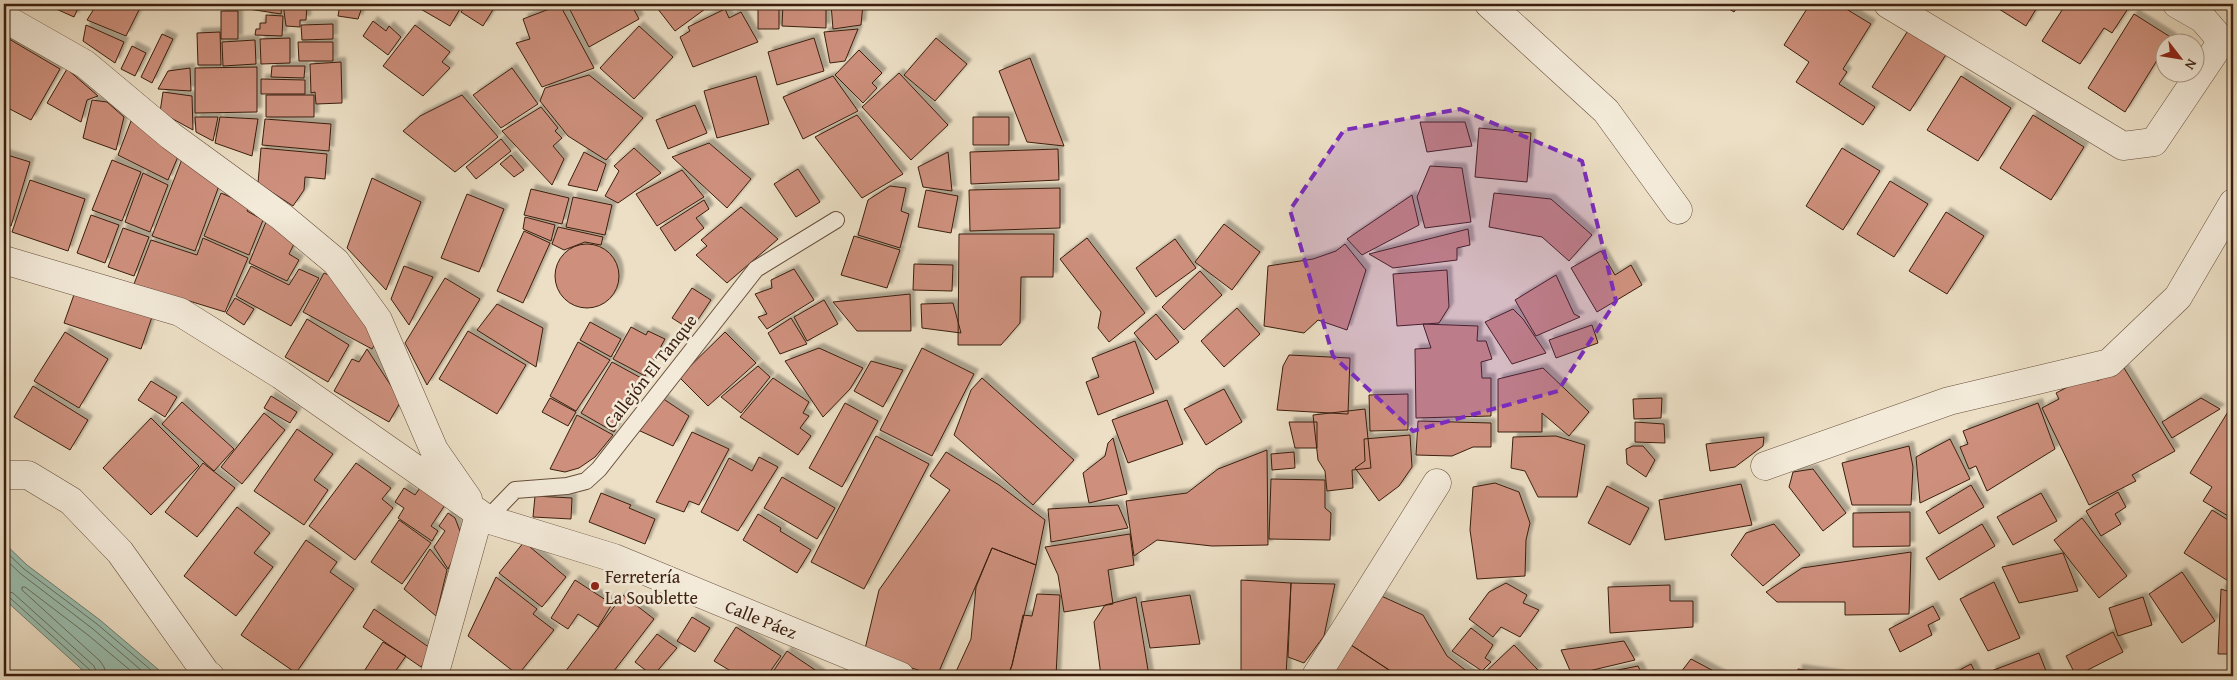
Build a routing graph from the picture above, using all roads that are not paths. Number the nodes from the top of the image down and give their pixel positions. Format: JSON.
{"nodes":[{"id":1,"x":1489,"y":4,"type":"edge"},
{"id":2,"x":1888,"y":4,"type":"edge"},
{"id":3,"x":2177,"y":4,"type":"edge"},
{"id":4,"x":4,"y":18,"type":"edge"},
{"id":5,"x":2233,"y":203,"type":"edge"},
{"id":6,"x":1678,"y":210,"type":"dead end"},
{"id":7,"x":836,"y":220,"type":"dead end"},
{"id":8,"x":4,"y":260,"type":"edge"},
{"id":9,"x":1765,"y":466,"type":"dead end"},
{"id":10,"x":4,"y":475,"type":"edge"},
{"id":11,"x":1437,"y":483,"type":"dead end"},
{"id":12,"x":483,"y":517,"type":"junction"},
{"id":13,"x":210,"y":676,"type":"edge"},
{"id":14,"x":434,"y":676,"type":"edge"},
{"id":15,"x":900,"y":676,"type":"edge"},
{"id":16,"x":1316,"y":676,"type":"edge"}],
"edges":[{"from":1,"to":6,"type":"street"},
{"from":2,"to":3,"type":"street"},
{"from":4,"to":12,"type":"street"},
{"from":5,"to":9,"type":"street"},
{"from":7,"to":12,"type":"lane","name":"Callejón El Tanque"},
{"from":8,"to":12,"type":"street","name":"Calle Páez"},
{"from":10,"to":13,"type":"street"},
{"from":11,"to":16,"type":"street"},
{"from":12,"to":14,"type":"street"},
{"from":12,"to":15,"type":"street","name":"Calle Páez"}]}
